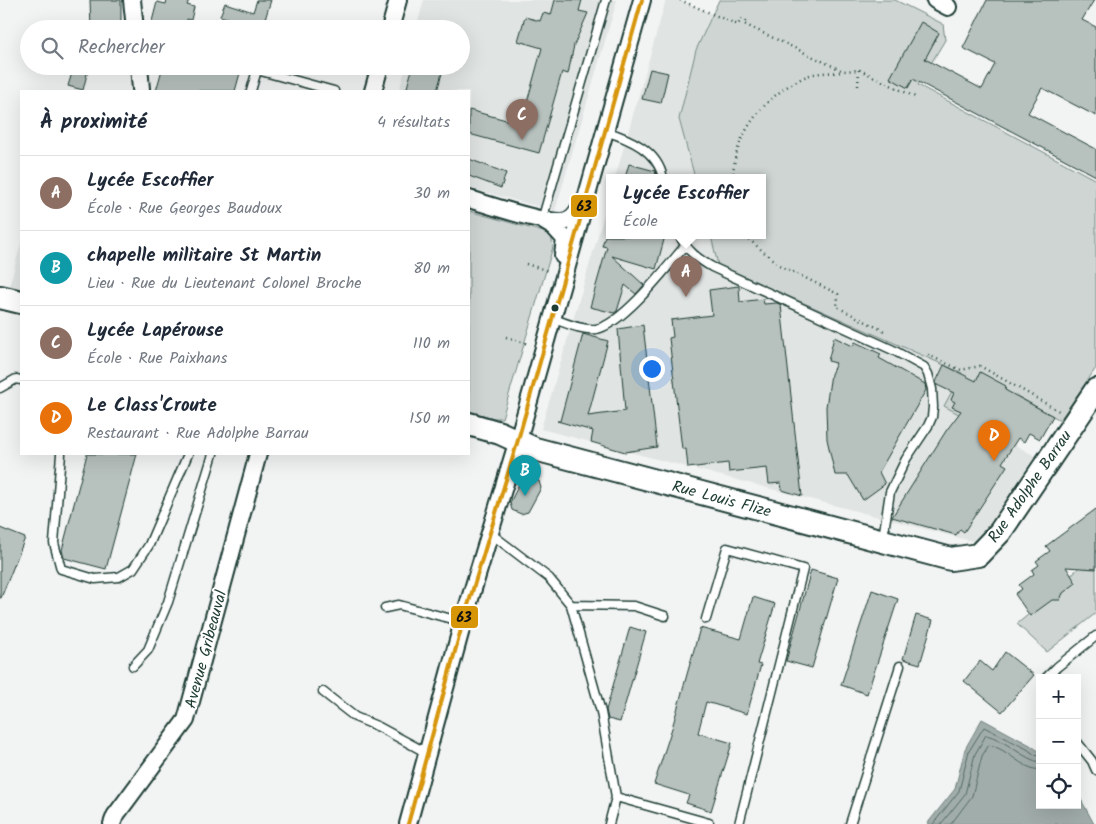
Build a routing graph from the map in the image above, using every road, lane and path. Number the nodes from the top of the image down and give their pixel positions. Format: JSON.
{"nodes":[{"id":1,"x":132,"y":0,"type":"edge"},
{"id":2,"x":398,"y":0,"type":"edge"},
{"id":3,"x":606,"y":0,"type":"edge"},
{"id":4,"x":642,"y":0,"type":"edge"},
{"id":5,"x":680,"y":0,"type":"edge"},
{"id":6,"x":134,"y":20,"type":"edge"},
{"id":7,"x":392,"y":20,"type":"edge"},
{"id":8,"x":860,"y":70,"type":"junction"},
{"id":9,"x":843,"y":72,"type":"junction"},
{"id":10,"x":140,"y":75,"type":"edge"},
{"id":11,"x":256,"y":75,"type":"edge"},
{"id":12,"x":275,"y":75,"type":"edge"},
{"id":13,"x":377,"y":75,"type":"edge"},
{"id":14,"x":858,"y":86,"type":"dead end"},
{"id":15,"x":141,"y":89,"type":"dead end"},
{"id":16,"x":251,"y":90,"type":"edge"},
{"id":17,"x":330,"y":90,"type":"edge"},
{"id":18,"x":373,"y":90,"type":"edge"},
{"id":19,"x":917,"y":98,"type":"dead end"},
{"id":20,"x":605,"y":131,"type":"junction"},
{"id":21,"x":662,"y":174,"type":"edge"},
{"id":22,"x":733,"y":174,"type":"edge"},
{"id":23,"x":470,"y":199,"type":"edge"},
{"id":24,"x":584,"y":202,"type":"junction"},
{"id":25,"x":542,"y":220,"type":"junction"},
{"id":26,"x":682,"y":239,"type":"edge"},
{"id":27,"x":749,"y":239,"type":"edge"},
{"id":28,"x":685,"y":246,"type":"junction"},
{"id":29,"x":526,"y":264,"type":"dead end"},
{"id":30,"x":558,"y":274,"type":"junction"},
{"id":31,"x":0,"y":297,"type":"edge"},
{"id":32,"x":20,"y":302,"type":"edge"},
{"id":33,"x":552,"y":318,"type":"junction"},
{"id":34,"x":886,"y":333,"type":"dead end"},
{"id":35,"x":506,"y":337,"type":"dead end"},
{"id":36,"x":537,"y":347,"type":"junction"},
{"id":37,"x":927,"y":354,"type":"dead end"},
{"id":38,"x":20,"y":380,"type":"edge"},
{"id":39,"x":0,"y":388,"type":"edge"},
{"id":40,"x":1096,"y":390,"type":"edge"},
{"id":41,"x":1075,"y":420,"type":"junction"},
{"id":42,"x":470,"y":424,"type":"edge"},
{"id":43,"x":509,"y":436,"type":"junction"},
{"id":44,"x":61,"y":455,"type":"edge"},
{"id":45,"x":188,"y":455,"type":"edge"},
{"id":46,"x":214,"y":455,"type":"edge"},
{"id":47,"x":258,"y":455,"type":"edge"},
{"id":48,"x":490,"y":533,"type":"junction"},
{"id":49,"x":882,"y":540,"type":"junction"},
{"id":50,"x":978,"y":555,"type":"joint"},
{"id":51,"x":571,"y":605,"type":"junction"},
{"id":52,"x":385,"y":608,"type":"dead end"},
{"id":53,"x":665,"y":616,"type":"dead end"},
{"id":54,"x":706,"y":619,"type":"dead end"},
{"id":55,"x":463,"y":622,"type":"junction"},
{"id":56,"x":1096,"y":636,"type":"edge"},
{"id":57,"x":133,"y":666,"type":"dead end"},
{"id":58,"x":900,"y":666,"type":"dead end"},
{"id":59,"x":1050,"y":674,"type":"edge"},
{"id":60,"x":323,"y":692,"type":"dead end"},
{"id":61,"x":1081,"y":747,"type":"edge"},
{"id":62,"x":426,"y":753,"type":"junction"},
{"id":63,"x":1096,"y":770,"type":"edge"},
{"id":64,"x":616,"y":797,"type":"junction"},
{"id":65,"x":112,"y":824,"type":"edge"},
{"id":66,"x":408,"y":824,"type":"edge"},
{"id":67,"x":609,"y":824,"type":"edge"},
{"id":68,"x":709,"y":824,"type":"edge"},
{"id":69,"x":739,"y":824,"type":"edge"},
{"id":70,"x":850,"y":824,"type":"edge"}],
"edges":[{"from":1,"to":6,"type":"street"},
{"from":2,"to":7,"type":"street"},
{"from":3,"to":25,"type":"lane"},
{"from":4,"to":20,"type":"street"},
{"from":5,"to":9,"type":"path"},
{"from":8,"to":9,"type":"path"},
{"from":8,"to":14,"type":"path"},
{"from":8,"to":19,"type":"path"},
{"from":9,"to":22,"type":"path"},
{"from":10,"to":15,"type":"street"},
{"from":11,"to":16,"type":"lane"},
{"from":12,"to":17,"type":"lane"},
{"from":13,"to":18,"type":"street"},
{"from":20,"to":21,"type":"lane"},
{"from":20,"to":24,"type":"street"},
{"from":23,"to":25,"type":"street"},
{"from":24,"to":25,"type":"street"},
{"from":24,"to":33,"type":"street"},
{"from":25,"to":30,"type":"street"},
{"from":26,"to":28,"type":"lane"},
{"from":27,"to":34,"type":"path"},
{"from":28,"to":33,"type":"lane"},
{"from":28,"to":49,"type":"lane"},
{"from":29,"to":30,"type":"path"},
{"from":30,"to":36,"type":"street"},
{"from":31,"to":32,"type":"street"},
{"from":33,"to":43,"type":"street"},
{"from":35,"to":36,"type":"path"},
{"from":36,"to":43,"type":"street"},
{"from":37,"to":41,"type":"path"},
{"from":38,"to":39,"type":"lane"},
{"from":40,"to":41,"type":"street","name":"Rue Adolphe Barrau"},
{"from":41,"to":50,"type":"street","name":"Rue Adolphe Barrau"},
{"from":42,"to":43,"type":"street","name":"Rue Louis Flize"},
{"from":43,"to":48,"type":"street"},
{"from":43,"to":49,"type":"street","name":"Rue Louis Flize"},
{"from":44,"to":45,"type":"lane"},
{"from":46,"to":57,"type":"lane"},
{"from":47,"to":65,"type":"street","name":"Avenue Gribeauval"},
{"from":48,"to":51,"type":"lane"},
{"from":48,"to":55,"type":"street"},
{"from":49,"to":50,"type":"street","name":"Rue Louis Flize"},
{"from":51,"to":53,"type":"lane"},
{"from":51,"to":64,"type":"lane"},
{"from":52,"to":55,"type":"lane"},
{"from":54,"to":69,"type":"lane"},
{"from":55,"to":62,"type":"street"},
{"from":56,"to":59,"type":"lane"},
{"from":58,"to":70,"type":"lane"},
{"from":60,"to":62,"type":"lane"},
{"from":61,"to":63,"type":"lane"},
{"from":62,"to":66,"type":"street"},
{"from":64,"to":67,"type":"lane"},
{"from":64,"to":68,"type":"lane"}]}
